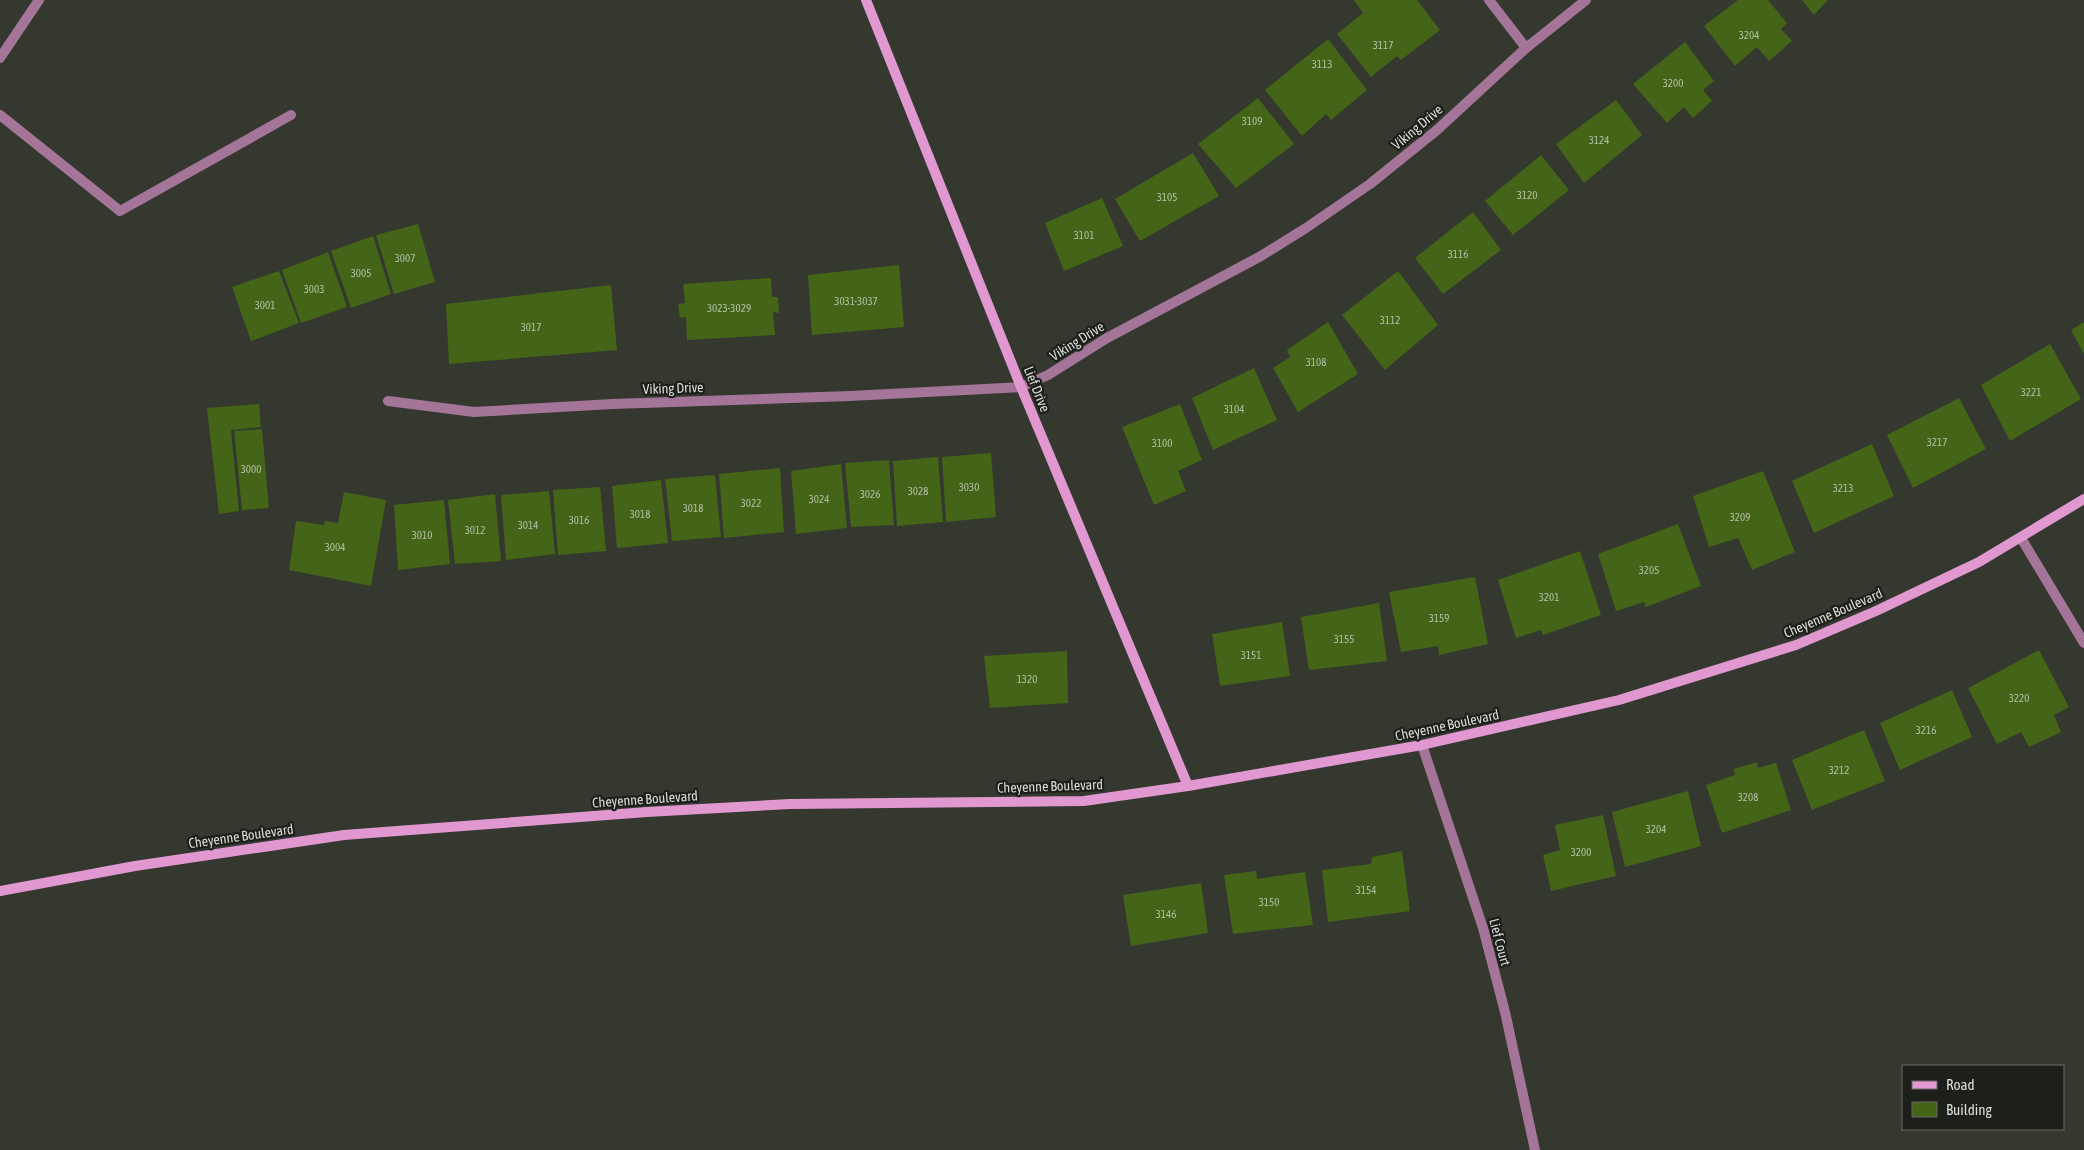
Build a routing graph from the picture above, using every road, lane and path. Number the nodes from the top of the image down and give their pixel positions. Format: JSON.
{"nodes":[{"id":1,"x":39,"y":0,"type":"edge"},
{"id":2,"x":866,"y":0,"type":"edge"},
{"id":3,"x":1489,"y":0,"type":"edge"},
{"id":4,"x":1586,"y":0,"type":"edge"},
{"id":5,"x":1526,"y":48,"type":"junction"},
{"id":6,"x":0,"y":58,"type":"edge"},
{"id":7,"x":0,"y":115,"type":"edge"},
{"id":8,"x":291,"y":115,"type":"dead end"},
{"id":9,"x":1021,"y":387,"type":"junction"},
{"id":10,"x":388,"y":402,"type":"dead end"},
{"id":11,"x":2084,"y":499,"type":"edge"},
{"id":12,"x":2021,"y":538,"type":"junction"},
{"id":13,"x":2084,"y":643,"type":"edge"},
{"id":14,"x":1422,"y":745,"type":"junction"},
{"id":15,"x":1188,"y":786,"type":"junction"},
{"id":16,"x":0,"y":891,"type":"edge"},
{"id":17,"x":1535,"y":1150,"type":"edge"}],
"edges":[{"from":1,"to":6,"type":"street"},
{"from":2,"to":9,"type":"street","name":"Lief Drive"},
{"from":3,"to":5,"type":"street"},
{"from":4,"to":5,"type":"street","name":"Viking Drive"},
{"from":5,"to":9,"type":"street","name":"Viking Drive"},
{"from":7,"to":8,"type":"street"},
{"from":9,"to":10,"type":"street","name":"Viking Drive"},
{"from":9,"to":15,"type":"street","name":"Lief Drive"},
{"from":11,"to":12,"type":"street","name":"Cheyenne Boulevard"},
{"from":12,"to":13,"type":"street"},
{"from":12,"to":14,"type":"street","name":"Cheyenne Boulevard"},
{"from":14,"to":15,"type":"street","name":"Cheyenne Boulevard"},
{"from":14,"to":17,"type":"street","name":"Lief Court"},
{"from":15,"to":16,"type":"street","name":"Cheyenne Boulevard"}]}
